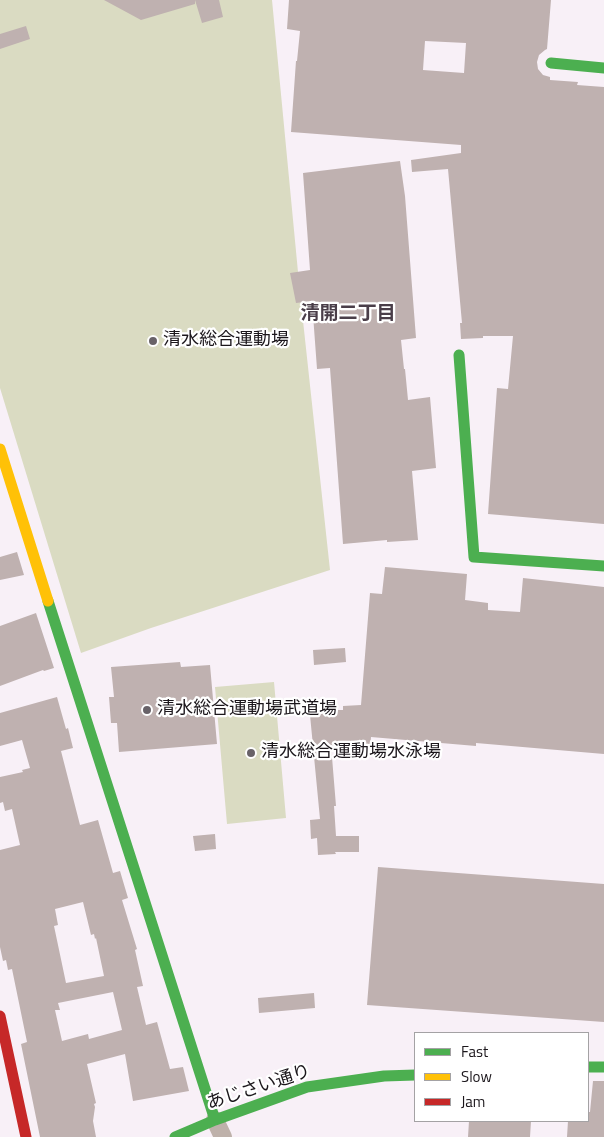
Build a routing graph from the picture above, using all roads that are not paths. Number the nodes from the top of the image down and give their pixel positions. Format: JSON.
{"nodes":[{"id":1,"x":551,"y":63,"type":"dead end"},
{"id":2,"x":604,"y":68,"type":"edge"},
{"id":3,"x":459,"y":355,"type":"dead end"},
{"id":4,"x":0,"y":448,"type":"edge"},
{"id":5,"x":604,"y":566,"type":"edge"},
{"id":6,"x":0,"y":1016,"type":"edge"},
{"id":7,"x":589,"y":1067,"type":"edge"},
{"id":8,"x":604,"y":1067,"type":"edge"},
{"id":9,"x":414,"y":1075,"type":"edge"},
{"id":10,"x":215,"y":1120,"type":"junction"},
{"id":11,"x":26,"y":1137,"type":"edge"},
{"id":12,"x":175,"y":1137,"type":"edge"},
{"id":13,"x":223,"y":1137,"type":"edge"}],
"edges":[{"from":1,"to":2,"type":"street"},
{"from":3,"to":5,"type":"street"},
{"from":4,"to":10,"type":"street"},
{"from":6,"to":11,"type":"street"},
{"from":7,"to":8,"type":"street"},
{"from":9,"to":10,"type":"street","name":"あじさい通り"},
{"from":10,"to":12,"type":"street","name":"あじさい通り"},
{"from":10,"to":13,"type":"street"}]}
